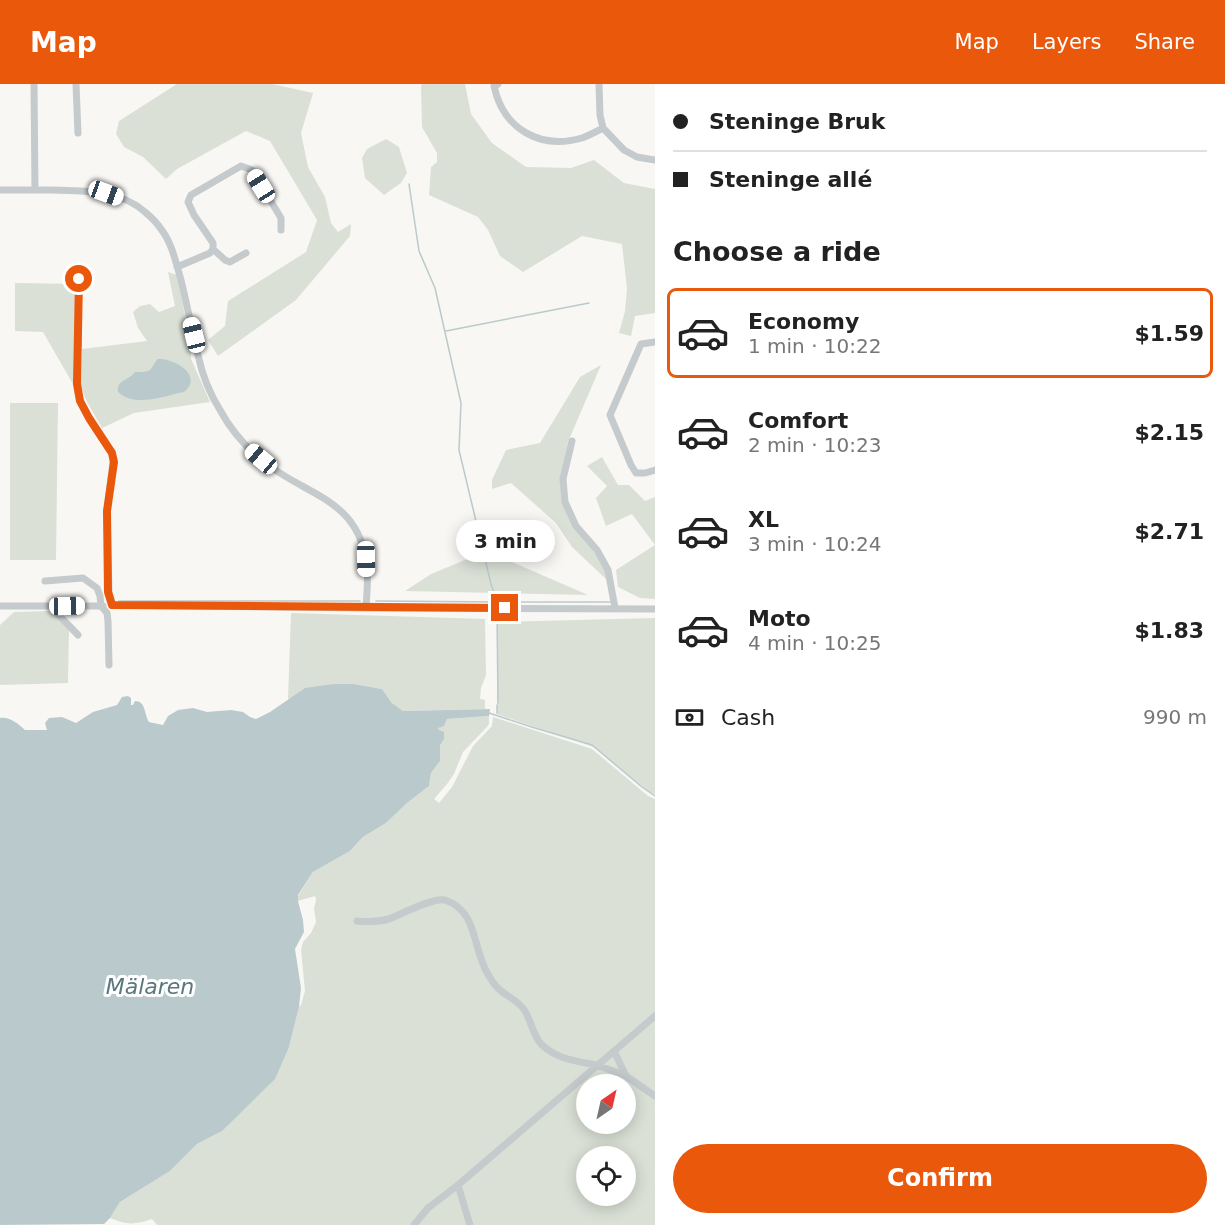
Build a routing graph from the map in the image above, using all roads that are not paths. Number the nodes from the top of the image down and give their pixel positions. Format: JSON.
{"nodes":[{"id":1,"x":34,"y":84,"type":"edge"},
{"id":2,"x":76,"y":84,"type":"edge"},
{"id":3,"x":498,"y":84,"type":"edge"},
{"id":4,"x":599,"y":84,"type":"edge"},
{"id":5,"x":603,"y":128,"type":"junction"},
{"id":6,"x":78,"y":133,"type":"dead end"},
{"id":7,"x":655,"y":160,"type":"edge"},
{"id":8,"x":0,"y":190,"type":"edge"},
{"id":9,"x":35,"y":190,"type":"junction"},
{"id":10,"x":281,"y":230,"type":"dead end"},
{"id":11,"x":213,"y":249,"type":"junction"},
{"id":12,"x":246,"y":253,"type":"dead end"},
{"id":13,"x":177,"y":267,"type":"junction"},
{"id":14,"x":79,"y":279,"type":"dead end"},
{"id":15,"x":655,"y":342,"type":"edge"},
{"id":16,"x":572,"y":441,"type":"dead end"},
{"id":17,"x":655,"y":470,"type":"edge"},
{"id":18,"x":45,"y":581,"type":"dead end"},
{"id":19,"x":112,"y":605,"type":"junction"},
{"id":20,"x":0,"y":606,"type":"edge"},
{"id":21,"x":101,"y":606,"type":"junction"},
{"id":22,"x":51,"y":607,"type":"junction"},
{"id":23,"x":366,"y":608,"type":"junction"},
{"id":24,"x":615,"y":608,"type":"junction"},
{"id":25,"x":655,"y":609,"type":"edge"},
{"id":26,"x":78,"y":635,"type":"dead end"},
{"id":27,"x":109,"y":665,"type":"dead end"},
{"id":28,"x":357,"y":921,"type":"dead end"},
{"id":29,"x":655,"y":1016,"type":"edge"},
{"id":30,"x":614,"y":1051,"type":"junction"},
{"id":31,"x":597,"y":1066,"type":"junction"},
{"id":32,"x":620,"y":1074,"type":"edge"},
{"id":33,"x":625,"y":1074,"type":"edge"},
{"id":34,"x":636,"y":1083,"type":"edge"},
{"id":35,"x":655,"y":1096,"type":"edge"},
{"id":36,"x":458,"y":1185,"type":"junction"},
{"id":37,"x":414,"y":1225,"type":"edge"},
{"id":38,"x":470,"y":1225,"type":"edge"}],
"edges":[{"from":1,"to":9,"type":"street"},
{"from":2,"to":6,"type":"street"},
{"from":3,"to":5,"type":"street"},
{"from":4,"to":5,"type":"street"},
{"from":5,"to":7,"type":"street"},
{"from":8,"to":9,"type":"street"},
{"from":9,"to":13,"type":"street"},
{"from":10,"to":11,"type":"street"},
{"from":11,"to":12,"type":"street"},
{"from":11,"to":13,"type":"street"},
{"from":13,"to":23,"type":"street"},
{"from":14,"to":19,"type":"street"},
{"from":15,"to":17,"type":"street"},
{"from":16,"to":24,"type":"street"},
{"from":18,"to":21,"type":"street"},
{"from":19,"to":21,"type":"street"},
{"from":19,"to":23,"type":"street"},
{"from":20,"to":22,"type":"street"},
{"from":21,"to":22,"type":"street"},
{"from":21,"to":27,"type":"street"},
{"from":22,"to":26,"type":"street"},
{"from":23,"to":24,"type":"street"},
{"from":24,"to":25,"type":"street"},
{"from":28,"to":31,"type":"street"},
{"from":29,"to":30,"type":"street"},
{"from":30,"to":31,"type":"street"},
{"from":30,"to":33,"type":"street"},
{"from":31,"to":32,"type":"street"},
{"from":31,"to":36,"type":"street"},
{"from":34,"to":35,"type":"street"},
{"from":36,"to":37,"type":"street"},
{"from":36,"to":38,"type":"street"}]}
